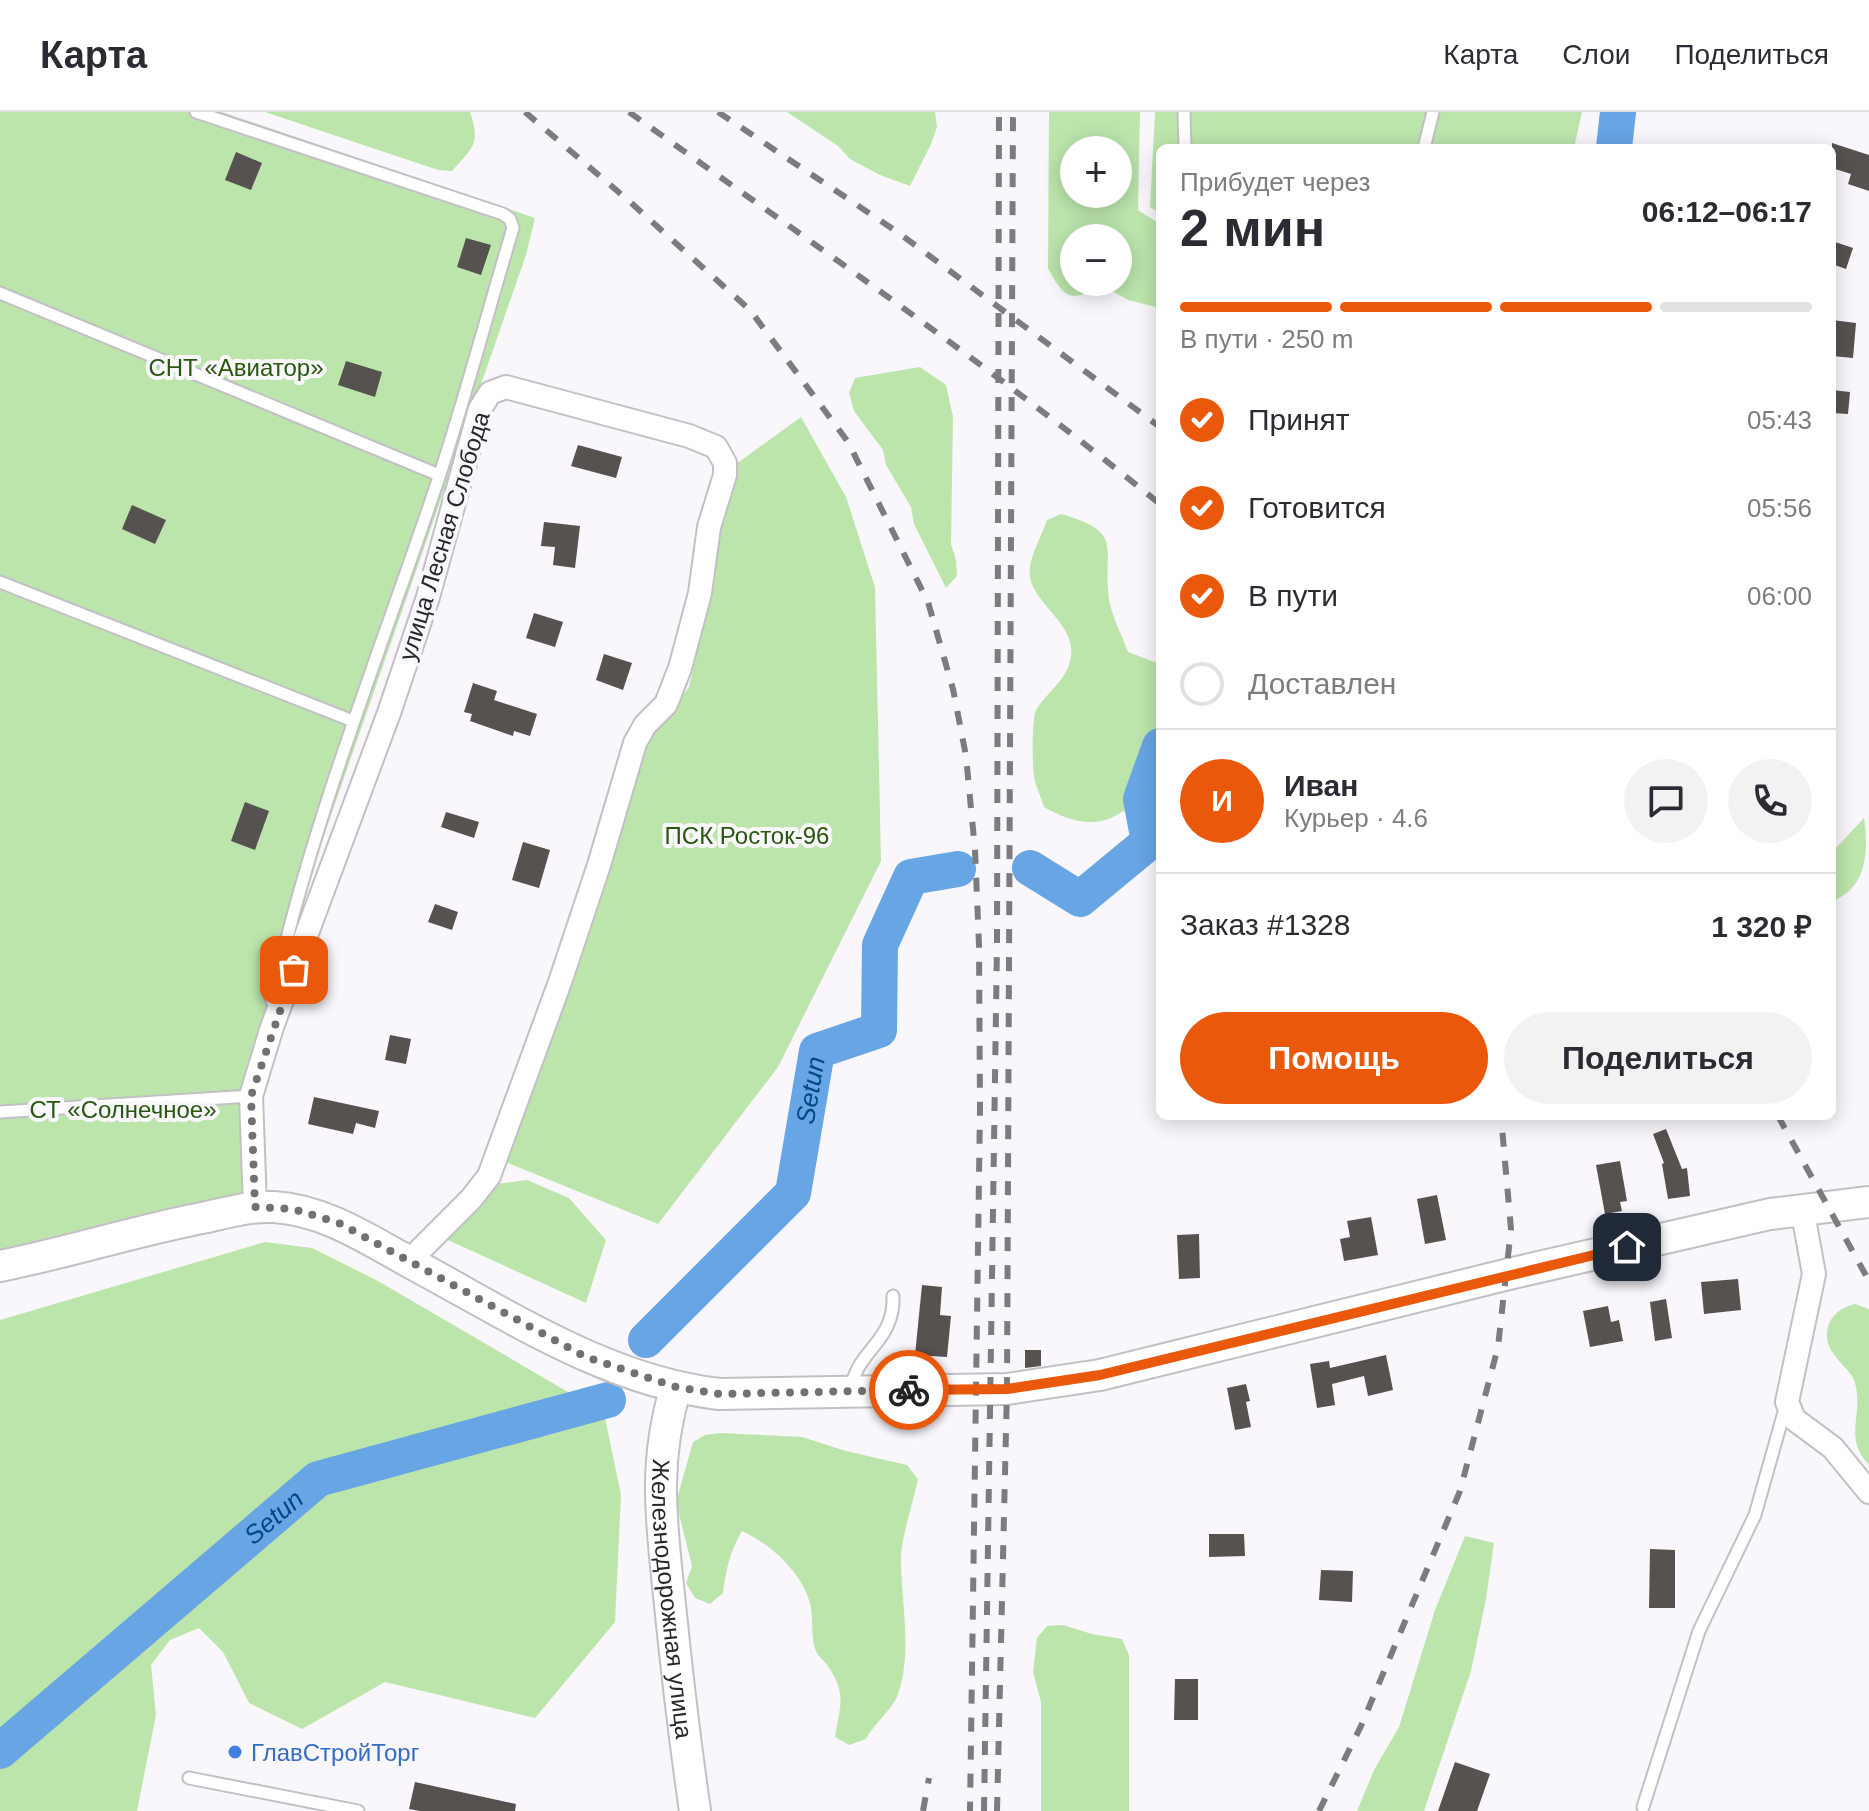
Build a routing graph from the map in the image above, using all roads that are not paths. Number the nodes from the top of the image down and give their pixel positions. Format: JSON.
{"nodes":[{"id":1,"x":196,"y":112,"type":"edge"},
{"id":2,"x":1184,"y":112,"type":"edge"},
{"id":3,"x":1433,"y":112,"type":"edge"},
{"id":4,"x":1185,"y":144,"type":"edge"},
{"id":5,"x":1425,"y":144,"type":"edge"},
{"id":6,"x":0,"y":293,"type":"edge"},
{"id":7,"x":439,"y":475,"type":"junction"},
{"id":8,"x":0,"y":582,"type":"edge"},
{"id":9,"x":353,"y":721,"type":"junction"},
{"id":10,"x":251,"y":1096,"type":"junction"},
{"id":11,"x":0,"y":1112,"type":"edge"},
{"id":12,"x":1869,"y":1202,"type":"edge"},
{"id":13,"x":255,"y":1207,"type":"junction"},
{"id":14,"x":1802,"y":1208,"type":"junction"},
{"id":15,"x":409,"y":1261,"type":"junction"},
{"id":16,"x":0,"y":1266,"type":"edge"},
{"id":17,"x":893,"y":1296,"type":"dead end"},
{"id":18,"x":676,"y":1387,"type":"junction"},
{"id":19,"x":851,"y":1392,"type":"junction"},
{"id":20,"x":1787,"y":1402,"type":"junction"},
{"id":21,"x":1869,"y":1492,"type":"edge"},
{"id":22,"x":189,"y":1778,"type":"dead end"},
{"id":23,"x":1643,"y":1807,"type":"dead end"},
{"id":24,"x":353,"y":1810,"type":"edge"},
{"id":25,"x":695,"y":1811,"type":"edge"}],
"edges":[{"from":1,"to":7,"type":"lane"},
{"from":2,"to":4,"type":"lane"},
{"from":3,"to":5,"type":"lane"},
{"from":6,"to":7,"type":"lane"},
{"from":7,"to":9,"type":"lane"},
{"from":8,"to":9,"type":"lane"},
{"from":9,"to":10,"type":"lane"},
{"from":10,"to":11,"type":"lane"},
{"from":10,"to":13,"type":"street","name":"улица Лесная Слобода"},
{"from":10,"to":15,"type":"street","name":"улица Лесная Слобода"},
{"from":12,"to":14,"type":"main road"},
{"from":13,"to":15,"type":"main road"},
{"from":13,"to":16,"type":"main road"},
{"from":14,"to":19,"type":"main road"},
{"from":14,"to":20,"type":"street"},
{"from":15,"to":18,"type":"main road"},
{"from":17,"to":19,"type":"lane"},
{"from":18,"to":19,"type":"main road"},
{"from":18,"to":25,"type":"main road","name":"Железнодорожная улица"},
{"from":20,"to":21,"type":"street"},
{"from":20,"to":23,"type":"lane"},
{"from":22,"to":24,"type":"lane"}]}
